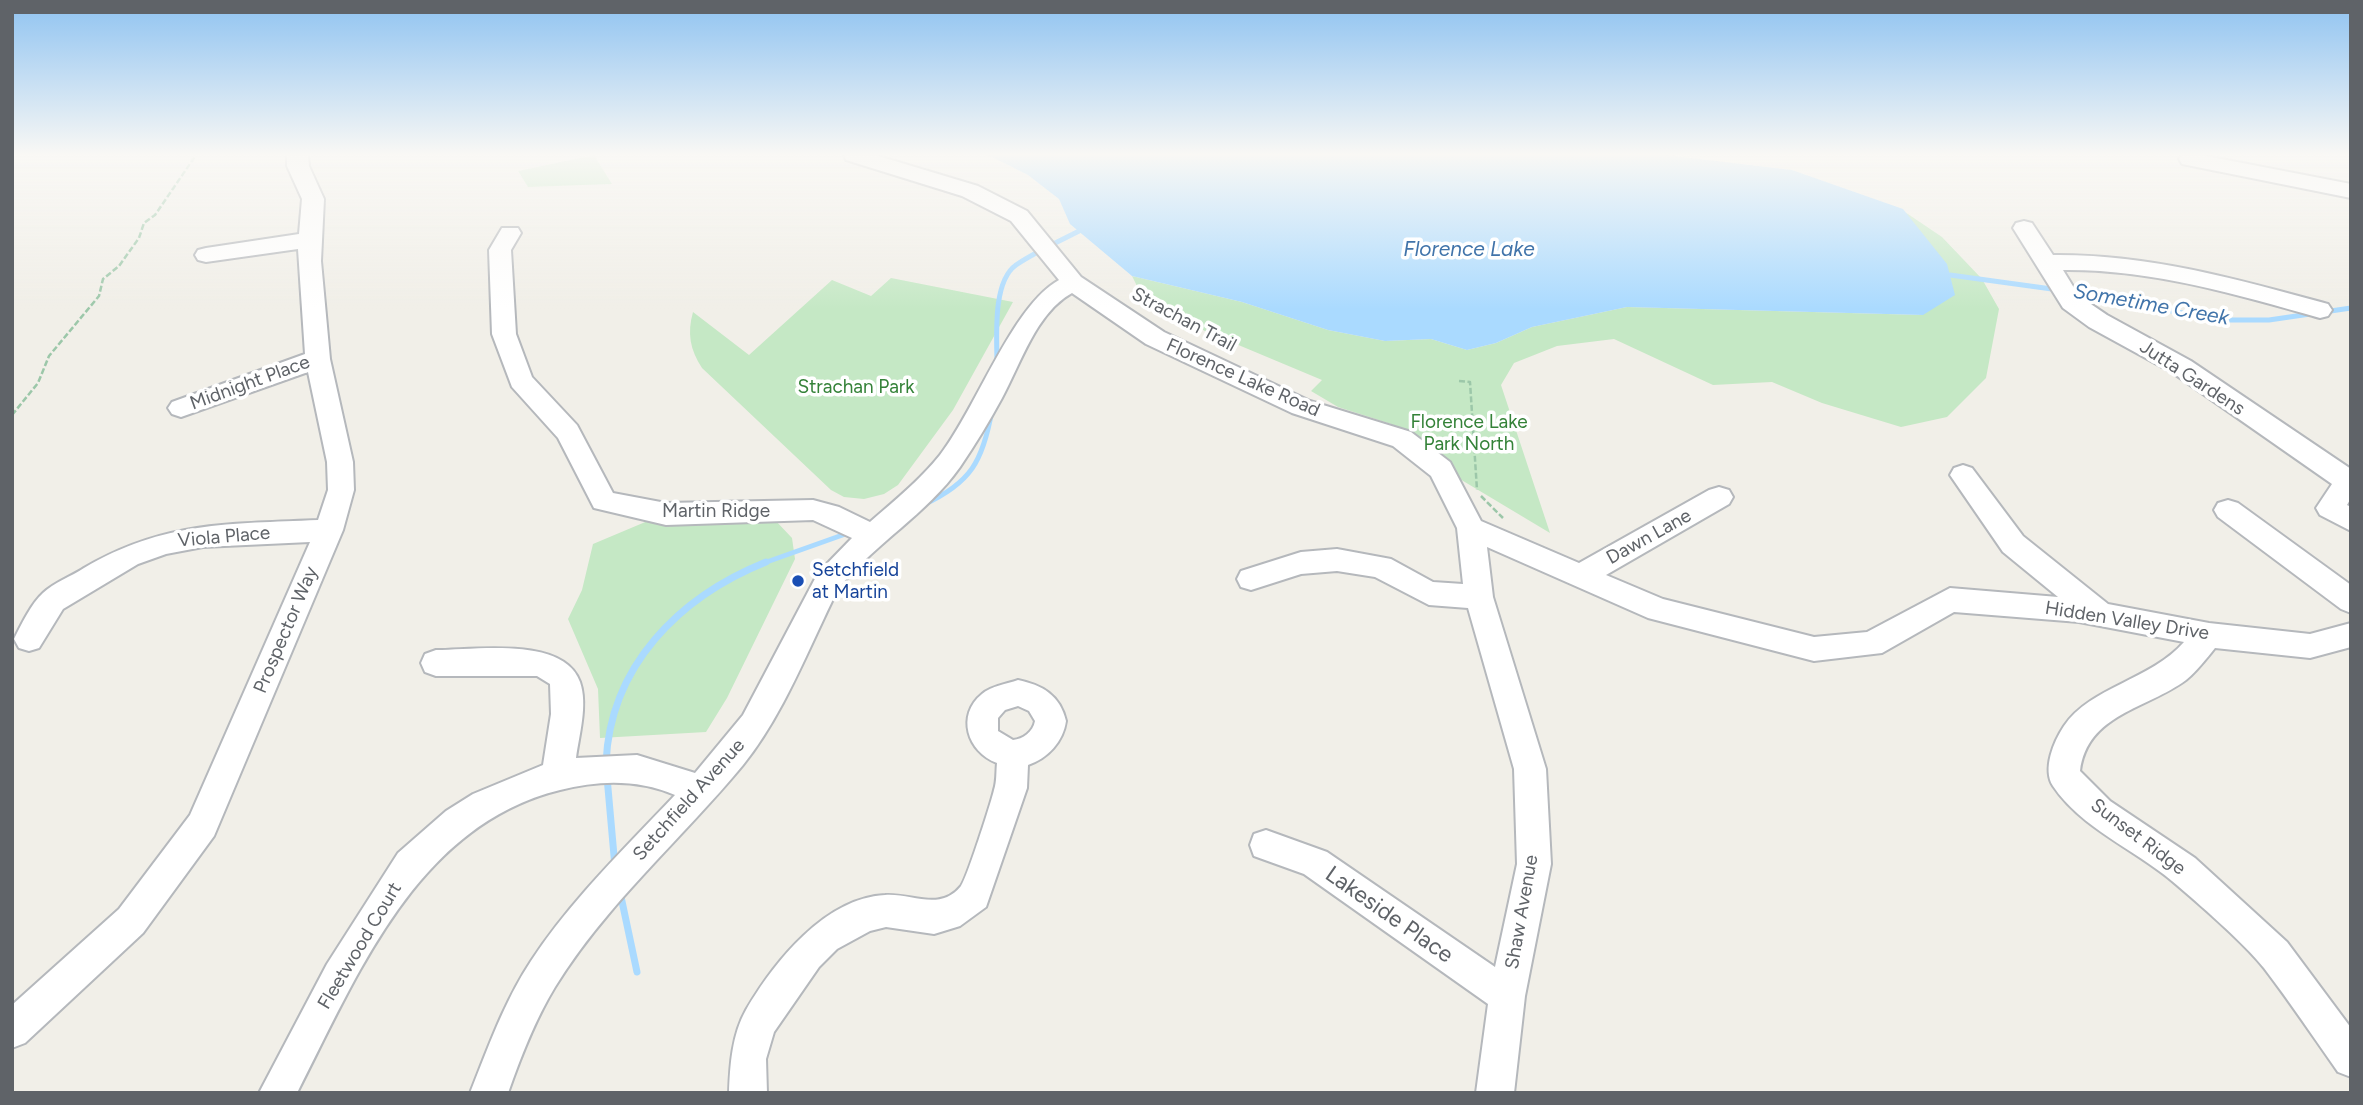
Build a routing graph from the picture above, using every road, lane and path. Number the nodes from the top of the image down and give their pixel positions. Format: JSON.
{"nodes":[{"id":1,"x":159,"y":207,"type":"edge"},
{"id":2,"x":313,"y":207,"type":"edge"},
{"id":3,"x":1001,"y":207,"type":"edge"},
{"id":4,"x":2024,"y":228,"type":"dead end"},
{"id":5,"x":510,"y":233,"type":"dead end"},
{"id":6,"x":311,"y":240,"type":"junction"},
{"id":7,"x":206,"y":255,"type":"dead end"},
{"id":8,"x":2049,"y":263,"type":"junction"},
{"id":9,"x":1073,"y":282,"type":"junction"},
{"id":10,"x":2320,"y":310,"type":"dead end"},
{"id":11,"x":318,"y":359,"type":"junction"},
{"id":12,"x":1459,"y":381,"type":"dead end"},
{"id":13,"x":180,"y":407,"type":"dead end"},
{"id":14,"x":12,"y":415,"type":"edge"},
{"id":15,"x":1963,"y":475,"type":"dead end"},
{"id":16,"x":2349,"y":482,"type":"edge"},
{"id":17,"x":1469,"y":485,"type":"dead end"},
{"id":18,"x":1479,"y":487,"type":"dead end"},
{"id":19,"x":1719,"y":498,"type":"dead end"},
{"id":20,"x":2228,"y":510,"type":"dead end"},
{"id":21,"x":1504,"y":520,"type":"dead end"},
{"id":22,"x":2351,"y":520,"type":"edge"},
{"id":23,"x":1471,"y":528,"type":"junction"},
{"id":24,"x":329,"y":530,"type":"junction"},
{"id":25,"x":872,"y":535,"type":"junction"},
{"id":26,"x":1580,"y":576,"type":"junction"},
{"id":27,"x":1251,"y":579,"type":"dead end"},
{"id":28,"x":1479,"y":597,"type":"junction"},
{"id":29,"x":2351,"y":601,"type":"edge"},
{"id":30,"x":2099,"y":613,"type":"junction"},
{"id":31,"x":2209,"y":635,"type":"junction"},
{"id":32,"x":2351,"y":635,"type":"edge"},
{"id":33,"x":29,"y":639,"type":"dead end"},
{"id":34,"x":436,"y":663,"type":"dead end"},
{"id":35,"x":1013,"y":754,"type":"dead end"},
{"id":36,"x":557,"y":775,"type":"junction"},
{"id":37,"x":702,"y":791,"type":"junction"},
{"id":38,"x":1266,"y":845,"type":"dead end"},
{"id":39,"x":1507,"y":996,"type":"junction"},
{"id":40,"x":12,"y":1030,"type":"edge"},
{"id":41,"x":2351,"y":1059,"type":"edge"},
{"id":42,"x":277,"y":1093,"type":"edge"},
{"id":43,"x":489,"y":1093,"type":"edge"},
{"id":44,"x":748,"y":1093,"type":"edge"},
{"id":45,"x":1495,"y":1093,"type":"edge"}],
"edges":[{"from":1,"to":14,"type":"path"},
{"from":2,"to":6,"type":"street","name":"Prospector Way"},
{"from":3,"to":9,"type":"street","name":"Florence Lake Road"},
{"from":4,"to":8,"type":"street","name":"Jutta Gardens"},
{"from":5,"to":25,"type":"street","name":"Martin Ridge"},
{"from":6,"to":7,"type":"street"},
{"from":6,"to":11,"type":"street","name":"Prospector Way"},
{"from":8,"to":10,"type":"street"},
{"from":8,"to":16,"type":"street","name":"Jutta Gardens"},
{"from":9,"to":23,"type":"street","name":"Florence Lake Road"},
{"from":9,"to":25,"type":"street","name":"Setchfield Avenue"},
{"from":11,"to":13,"type":"street","name":"Midnight Place"},
{"from":11,"to":24,"type":"street","name":"Prospector Way"},
{"from":12,"to":18,"type":"path"},
{"from":15,"to":30,"type":"street"},
{"from":16,"to":22,"type":"street","name":"Jutta Gardens"},
{"from":17,"to":21,"type":"path"},
{"from":19,"to":26,"type":"street","name":"Dawn Lane"},
{"from":20,"to":29,"type":"street"},
{"from":23,"to":26,"type":"street"},
{"from":23,"to":28,"type":"street","name":"Shaw Avenue"},
{"from":24,"to":33,"type":"street","name":"Viola Place"},
{"from":24,"to":40,"type":"street","name":"Prospector Way"},
{"from":25,"to":37,"type":"street","name":"Setchfield Avenue"},
{"from":26,"to":30,"type":"street","name":"Hidden Valley Drive"},
{"from":27,"to":28,"type":"street"},
{"from":28,"to":39,"type":"street","name":"Shaw Avenue"},
{"from":30,"to":31,"type":"street","name":"Hidden Valley Drive"},
{"from":31,"to":32,"type":"street","name":"Hidden Valley Drive"},
{"from":31,"to":41,"type":"street","name":"Sunset Ridge"},
{"from":34,"to":36,"type":"street"},
{"from":35,"to":44,"type":"street"},
{"from":36,"to":37,"type":"street","name":"Fleetwood Court"},
{"from":36,"to":42,"type":"street","name":"Fleetwood Court"},
{"from":37,"to":43,"type":"street","name":"Setchfield Avenue"},
{"from":38,"to":39,"type":"street","name":"Lakeside Place"},
{"from":39,"to":45,"type":"street","name":"Shaw Avenue"}]}
